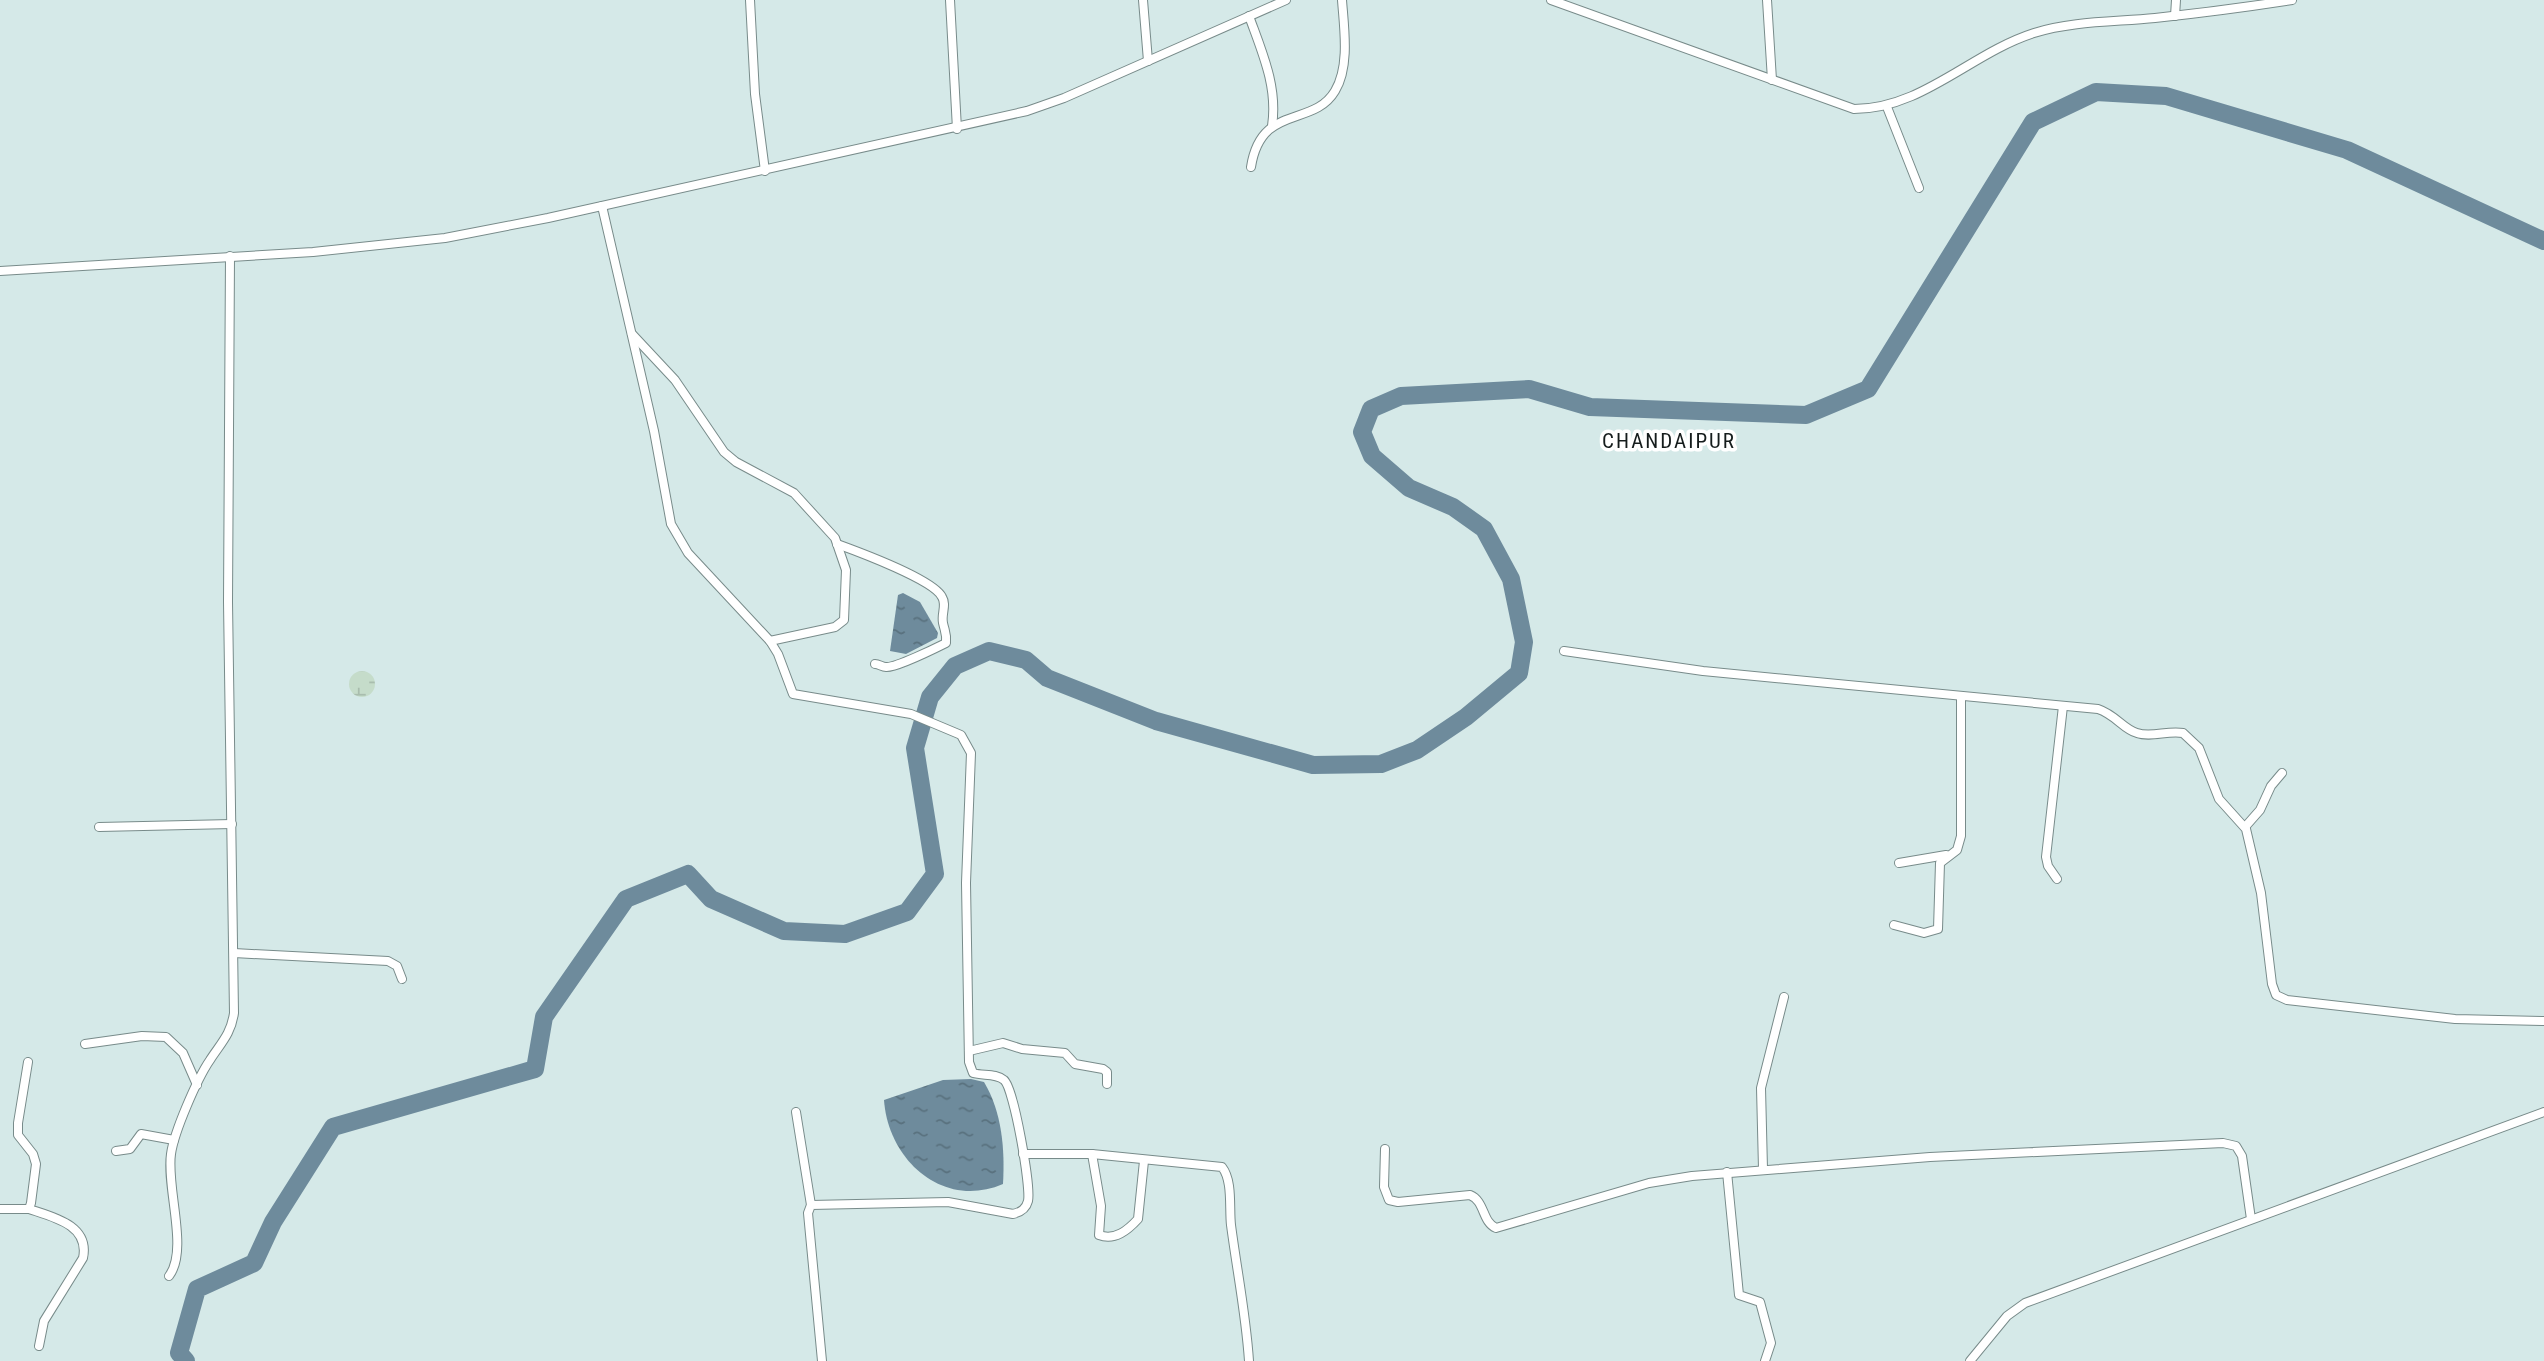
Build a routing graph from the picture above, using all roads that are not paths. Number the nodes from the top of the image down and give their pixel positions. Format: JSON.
{"nodes":[{"id":1,"x":750,"y":0,"type":"edge"},
{"id":2,"x":950,"y":0,"type":"edge"},
{"id":3,"x":1143,"y":0,"type":"edge"},
{"id":4,"x":1286,"y":0,"type":"edge"},
{"id":5,"x":1342,"y":0,"type":"edge"},
{"id":6,"x":1551,"y":0,"type":"edge"},
{"id":7,"x":1767,"y":0,"type":"edge"},
{"id":8,"x":2176,"y":0,"type":"edge"},
{"id":9,"x":2292,"y":0,"type":"edge"},
{"id":10,"x":1249,"y":16,"type":"junction"},
{"id":11,"x":2175,"y":16,"type":"junction"},
{"id":12,"x":1148,"y":61,"type":"junction"},
{"id":13,"x":1772,"y":80,"type":"junction"},
{"id":14,"x":1887,"y":107,"type":"junction"},
{"id":15,"x":1272,"y":126,"type":"junction"},
{"id":16,"x":957,"y":129,"type":"junction"},
{"id":17,"x":1251,"y":167,"type":"dead end"},
{"id":18,"x":765,"y":171,"type":"junction"},
{"id":19,"x":1919,"y":188,"type":"dead end"},
{"id":20,"x":602,"y":206,"type":"junction"},
{"id":21,"x":230,"y":256,"type":"junction"},
{"id":22,"x":0,"y":271,"type":"edge"},
{"id":23,"x":632,"y":334,"type":"junction"},
{"id":24,"x":838,"y":544,"type":"junction"},
{"id":25,"x":770,"y":641,"type":"junction"},
{"id":26,"x":1564,"y":651,"type":"dead end"},
{"id":27,"x":875,"y":664,"type":"dead end"},
{"id":28,"x":1961,"y":696,"type":"junction"},
{"id":29,"x":2063,"y":706,"type":"junction"},
{"id":30,"x":2282,"y":773,"type":"dead end"},
{"id":31,"x":232,"y":824,"type":"junction"},
{"id":32,"x":99,"y":827,"type":"dead end"},
{"id":33,"x":2245,"y":827,"type":"junction"},
{"id":34,"x":1949,"y":855,"type":"junction"},
{"id":35,"x":1899,"y":863,"type":"dead end"},
{"id":36,"x":2057,"y":878,"type":"dead end"},
{"id":37,"x":1894,"y":925,"type":"dead end"},
{"id":38,"x":234,"y":953,"type":"junction"},
{"id":39,"x":402,"y":979,"type":"dead end"},
{"id":40,"x":1784,"y":997,"type":"dead end"},
{"id":41,"x":2544,"y":1021,"type":"edge"},
{"id":42,"x":85,"y":1044,"type":"dead end"},
{"id":43,"x":969,"y":1051,"type":"junction"},
{"id":44,"x":28,"y":1062,"type":"dead end"},
{"id":45,"x":1107,"y":1084,"type":"dead end"},
{"id":46,"x":197,"y":1085,"type":"junction"},
{"id":47,"x":796,"y":1112,"type":"dead end"},
{"id":48,"x":2544,"y":1112,"type":"edge"},
{"id":49,"x":174,"y":1140,"type":"junction"},
{"id":50,"x":1385,"y":1149,"type":"dead end"},
{"id":51,"x":116,"y":1151,"type":"dead end"},
{"id":52,"x":1023,"y":1154,"type":"junction"},
{"id":53,"x":1092,"y":1154,"type":"junction"},
{"id":54,"x":1144,"y":1161,"type":"junction"},
{"id":55,"x":1763,"y":1170,"type":"junction"},
{"id":56,"x":1727,"y":1172,"type":"junction"},
{"id":57,"x":811,"y":1205,"type":"junction"},
{"id":58,"x":0,"y":1209,"type":"edge"},
{"id":59,"x":29,"y":1209,"type":"junction"},
{"id":60,"x":2251,"y":1219,"type":"junction"},
{"id":61,"x":169,"y":1276,"type":"dead end"},
{"id":62,"x":39,"y":1346,"type":"dead end"},
{"id":63,"x":822,"y":1361,"type":"edge"},
{"id":64,"x":1249,"y":1361,"type":"edge"},
{"id":65,"x":1765,"y":1361,"type":"edge"},
{"id":66,"x":1970,"y":1361,"type":"edge"}],
"edges":[{"from":1,"to":18,"type":"street"},
{"from":2,"to":16,"type":"street"},
{"from":3,"to":12,"type":"street"},
{"from":4,"to":10,"type":"street"},
{"from":5,"to":15,"type":"street"},
{"from":6,"to":13,"type":"street"},
{"from":7,"to":13,"type":"street"},
{"from":8,"to":11,"type":"street"},
{"from":9,"to":11,"type":"street"},
{"from":10,"to":12,"type":"street"},
{"from":10,"to":15,"type":"street"},
{"from":11,"to":14,"type":"street"},
{"from":12,"to":16,"type":"street"},
{"from":13,"to":14,"type":"street"},
{"from":14,"to":19,"type":"street"},
{"from":15,"to":17,"type":"street"},
{"from":16,"to":18,"type":"street"},
{"from":18,"to":20,"type":"street"},
{"from":20,"to":21,"type":"street"},
{"from":20,"to":23,"type":"street"},
{"from":21,"to":22,"type":"street"},
{"from":21,"to":31,"type":"street"},
{"from":23,"to":24,"type":"street"},
{"from":23,"to":25,"type":"street"},
{"from":24,"to":25,"type":"street"},
{"from":24,"to":27,"type":"street"},
{"from":25,"to":43,"type":"street"},
{"from":26,"to":28,"type":"street"},
{"from":28,"to":29,"type":"street"},
{"from":28,"to":34,"type":"street"},
{"from":29,"to":33,"type":"street"},
{"from":29,"to":36,"type":"street"},
{"from":30,"to":33,"type":"street"},
{"from":31,"to":32,"type":"street"},
{"from":31,"to":38,"type":"street"},
{"from":33,"to":41,"type":"street"},
{"from":34,"to":35,"type":"street"},
{"from":34,"to":37,"type":"street"},
{"from":38,"to":39,"type":"street"},
{"from":38,"to":46,"type":"street"},
{"from":40,"to":55,"type":"street"},
{"from":42,"to":46,"type":"street"},
{"from":43,"to":45,"type":"street"},
{"from":43,"to":52,"type":"street"},
{"from":44,"to":59,"type":"street"},
{"from":46,"to":49,"type":"street"},
{"from":47,"to":57,"type":"street"},
{"from":48,"to":60,"type":"street"},
{"from":49,"to":51,"type":"street"},
{"from":49,"to":61,"type":"street"},
{"from":50,"to":56,"type":"street"},
{"from":52,"to":53,"type":"street"},
{"from":52,"to":57,"type":"street"},
{"from":53,"to":54,"type":"street"},
{"from":53,"to":54,"type":"street"},
{"from":54,"to":64,"type":"street"},
{"from":55,"to":56,"type":"street"},
{"from":55,"to":60,"type":"street"},
{"from":56,"to":65,"type":"street"},
{"from":57,"to":63,"type":"street"},
{"from":58,"to":59,"type":"street"},
{"from":59,"to":62,"type":"street"},
{"from":60,"to":66,"type":"street"}]}
